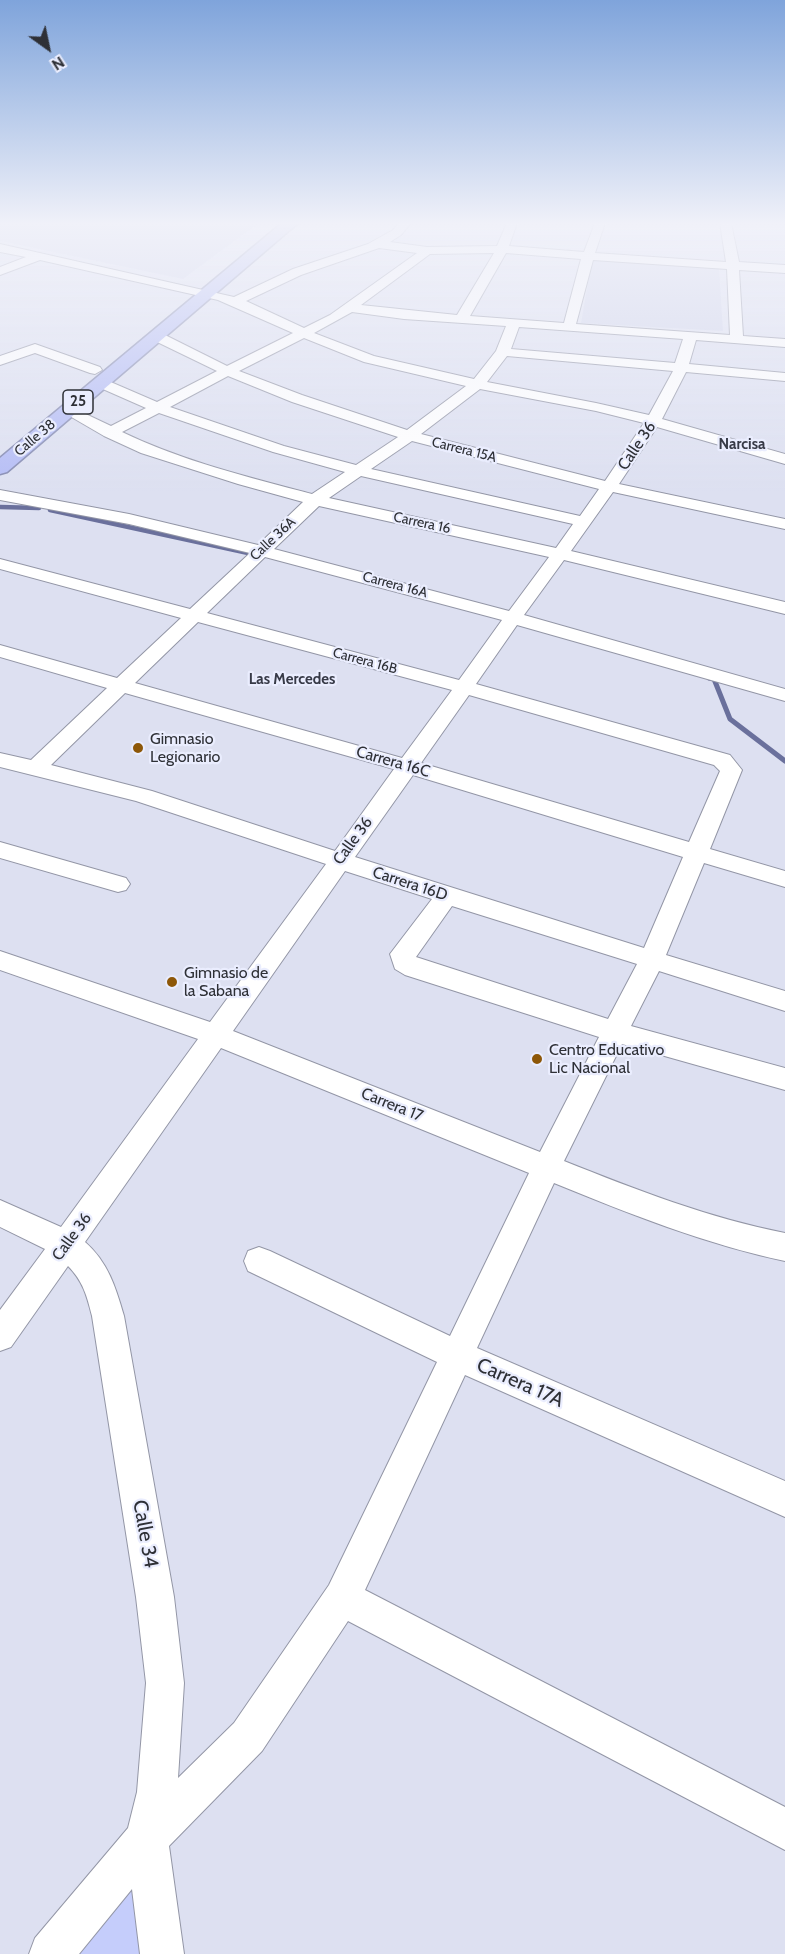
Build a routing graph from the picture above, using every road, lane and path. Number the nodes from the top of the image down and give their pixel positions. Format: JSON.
{"nodes":[{"id":1,"x":173,"y":314,"type":"edge"},
{"id":2,"x":178,"y":314,"type":"edge"},
{"id":3,"x":266,"y":314,"type":"edge"},
{"id":4,"x":340,"y":314,"type":"edge"},
{"id":5,"x":398,"y":314,"type":"edge"},
{"id":6,"x":464,"y":314,"type":"edge"},
{"id":7,"x":572,"y":314,"type":"edge"},
{"id":8,"x":736,"y":314,"type":"edge"},
{"id":9,"x":461,"y":320,"type":"junction"},
{"id":10,"x":514,"y":323,"type":"junction"},
{"id":11,"x":568,"y":327,"type":"junction"},
{"id":12,"x":302,"y":334,"type":"junction"},
{"id":13,"x":156,"y":336,"type":"junction"},
{"id":14,"x":690,"y":337,"type":"junction"},
{"id":15,"x":737,"y":340,"type":"junction"},
{"id":16,"x":785,"y":344,"type":"edge"},
{"id":17,"x":503,"y":352,"type":"junction"},
{"id":18,"x":0,"y":361,"type":"edge"},
{"id":19,"x":683,"y":368,"type":"junction"},
{"id":20,"x":228,"y":372,"type":"junction"},
{"id":21,"x":98,"y":376,"type":"junction"},
{"id":22,"x":785,"y":377,"type":"edge"},
{"id":23,"x":478,"y":384,"type":"junction"},
{"id":24,"x":156,"y":409,"type":"junction"},
{"id":25,"x":68,"y":411,"type":"junction"},
{"id":26,"x":654,"y":421,"type":"junction"},
{"id":27,"x":109,"y":433,"type":"junction"},
{"id":28,"x":409,"y":436,"type":"junction"},
{"id":29,"x":0,"y":450,"type":"edge"},
{"id":30,"x":785,"y":459,"type":"edge"},
{"id":31,"x":0,"y":468,"type":"edge"},
{"id":32,"x":357,"y":471,"type":"junction"},
{"id":33,"x":609,"y":488,"type":"junction"},
{"id":34,"x":0,"y":495,"type":"edge"},
{"id":35,"x":315,"y":500,"type":"junction"},
{"id":36,"x":585,"y":522,"type":"junction"},
{"id":37,"x":785,"y":524,"type":"edge"},
{"id":38,"x":561,"y":554,"type":"junction"},
{"id":39,"x":256,"y":555,"type":"junction"},
{"id":40,"x":0,"y":564,"type":"edge"},
{"id":41,"x":785,"y":608,"type":"edge"},
{"id":42,"x":196,"y":616,"type":"junction"},
{"id":43,"x":510,"y":621,"type":"junction"},
{"id":44,"x":0,"y":651,"type":"edge"},
{"id":45,"x":684,"y":675,"type":"dead end"},
{"id":46,"x":122,"y":685,"type":"junction"},
{"id":47,"x":464,"y":687,"type":"junction"},
{"id":48,"x":785,"y":694,"type":"edge"},
{"id":49,"x":0,"y":760,"type":"edge"},
{"id":50,"x":407,"y":766,"type":"junction"},
{"id":51,"x":36,"y":767,"type":"junction"},
{"id":52,"x":0,"y":850,"type":"edge"},
{"id":53,"x":696,"y":852,"type":"junction"},
{"id":54,"x":339,"y":860,"type":"junction"},
{"id":55,"x":785,"y":879,"type":"edge"},
{"id":56,"x":117,"y":884,"type":"dead end"},
{"id":57,"x":447,"y":896,"type":"junction"},
{"id":58,"x":652,"y":959,"type":"junction"},
{"id":59,"x":0,"y":960,"type":"edge"},
{"id":60,"x":785,"y":1001,"type":"edge"},
{"id":61,"x":616,"y":1032,"type":"junction"},
{"id":62,"x":218,"y":1035,"type":"junction"},
{"id":63,"x":785,"y":1079,"type":"edge"},
{"id":64,"x":548,"y":1167,"type":"junction"},
{"id":65,"x":0,"y":1213,"type":"edge"},
{"id":66,"x":66,"y":1244,"type":"junction"},
{"id":67,"x":785,"y":1247,"type":"edge"},
{"id":68,"x":259,"y":1261,"type":"dead end"},
{"id":69,"x":0,"y":1336,"type":"edge"},
{"id":70,"x":458,"y":1356,"type":"junction"},
{"id":71,"x":785,"y":1499,"type":"edge"},
{"id":72,"x":342,"y":1598,"type":"junction"},
{"id":73,"x":785,"y":1829,"type":"edge"},
{"id":74,"x":147,"y":1838,"type":"junction"},
{"id":75,"x":51,"y":1954,"type":"edge"},
{"id":76,"x":162,"y":1954,"type":"edge"}],
"edges":[{"from":1,"to":21,"type":"highway","name":"Calle 38","number":"25"},
{"from":2,"to":13,"type":"highway","name":"Calle 38","number":"25"},
{"from":3,"to":12,"type":"street"},
{"from":4,"to":12,"type":"street"},
{"from":5,"to":9,"type":"street"},
{"from":6,"to":9,"type":"street"},
{"from":7,"to":11,"type":"street"},
{"from":8,"to":15,"type":"street"},
{"from":9,"to":10,"type":"street"},
{"from":10,"to":11,"type":"street"},
{"from":10,"to":17,"type":"street","name":"Calle 36A"},
{"from":11,"to":14,"type":"street"},
{"from":12,"to":20,"type":"street"},
{"from":12,"to":23,"type":"street"},
{"from":13,"to":20,"type":"street","name":"Carrera 15A"},
{"from":13,"to":21,"type":"highway","name":"Calle 38","number":"25"},
{"from":14,"to":15,"type":"street"},
{"from":14,"to":19,"type":"street","name":"Calle 36"},
{"from":15,"to":16,"type":"street"},
{"from":17,"to":19,"type":"street"},
{"from":17,"to":23,"type":"street","name":"Calle 36A"},
{"from":18,"to":21,"type":"street"},
{"from":19,"to":22,"type":"street"},
{"from":19,"to":26,"type":"street","name":"Calle 36"},
{"from":20,"to":24,"type":"street"},
{"from":20,"to":28,"type":"street","name":"Carrera 15A"},
{"from":21,"to":24,"type":"street"},
{"from":21,"to":25,"type":"highway","name":"Calle 38","number":"25"},
{"from":21,"to":29,"type":"highway","name":"Calle 38","number":"25"},
{"from":23,"to":26,"type":"street"},
{"from":23,"to":28,"type":"street","name":"Calle 36A"},
{"from":24,"to":27,"type":"street"},
{"from":24,"to":32,"type":"street"},
{"from":25,"to":27,"type":"street","name":"Carrera 16"},
{"from":25,"to":31,"type":"highway","name":"Calle 38","number":"25"},
{"from":26,"to":30,"type":"street"},
{"from":26,"to":33,"type":"street","name":"Calle 36"},
{"from":27,"to":35,"type":"street","name":"Carrera 16"},
{"from":28,"to":32,"type":"street","name":"Calle 36A"},
{"from":28,"to":33,"type":"street","name":"Carrera 15A"},
{"from":32,"to":35,"type":"street","name":"Calle 36A"},
{"from":32,"to":36,"type":"street"},
{"from":33,"to":36,"type":"street","name":"Calle 36"},
{"from":33,"to":37,"type":"street","name":"Carrera 15A"},
{"from":34,"to":39,"type":"street","name":"Carrera 16A"},
{"from":35,"to":38,"type":"street","name":"Carrera 16"},
{"from":35,"to":39,"type":"street","name":"Calle 36A"},
{"from":36,"to":38,"type":"street","name":"Calle 36"},
{"from":38,"to":41,"type":"street","name":"Carrera 16"},
{"from":38,"to":43,"type":"street","name":"Calle 36"},
{"from":39,"to":42,"type":"street","name":"Calle 36A"},
{"from":39,"to":43,"type":"street","name":"Carrera 16A"},
{"from":40,"to":42,"type":"street","name":"Carrera 16B"},
{"from":42,"to":46,"type":"street","name":"Calle 36A"},
{"from":42,"to":47,"type":"street","name":"Carrera 16B"},
{"from":43,"to":45,"type":"street"},
{"from":43,"to":47,"type":"street","name":"Calle 36"},
{"from":43,"to":48,"type":"street","name":"Carrera 16A"},
{"from":44,"to":46,"type":"street","name":"Carrera 16C"},
{"from":46,"to":50,"type":"street","name":"Carrera 16C"},
{"from":46,"to":51,"type":"street","name":"Calle 36A"},
{"from":47,"to":50,"type":"street","name":"Calle 36"},
{"from":47,"to":53,"type":"street","name":"Carrera 16B"},
{"from":49,"to":51,"type":"street","name":"Carrera 16D"},
{"from":50,"to":53,"type":"street","name":"Carrera 16C"},
{"from":50,"to":54,"type":"street","name":"Calle 36"},
{"from":51,"to":54,"type":"street","name":"Carrera 16D"},
{"from":52,"to":56,"type":"street"},
{"from":53,"to":55,"type":"street","name":"Carrera 16C"},
{"from":53,"to":58,"type":"street"},
{"from":54,"to":57,"type":"street","name":"Carrera 16D"},
{"from":54,"to":62,"type":"street","name":"Calle 36"},
{"from":57,"to":58,"type":"street","name":"Carrera 16D"},
{"from":57,"to":61,"type":"street"},
{"from":58,"to":60,"type":"street","name":"Carrera 16D"},
{"from":58,"to":61,"type":"street"},
{"from":59,"to":62,"type":"street","name":"Carrera 17"},
{"from":61,"to":63,"type":"street"},
{"from":61,"to":64,"type":"street"},
{"from":62,"to":64,"type":"street","name":"Carrera 17"},
{"from":62,"to":66,"type":"street","name":"Calle 36"},
{"from":64,"to":67,"type":"street","name":"Carrera 17"},
{"from":64,"to":70,"type":"street"},
{"from":65,"to":66,"type":"street"},
{"from":66,"to":69,"type":"street","name":"Calle 36"},
{"from":66,"to":74,"type":"street","name":"Calle 34"},
{"from":68,"to":70,"type":"street","name":"Carrera 17A"},
{"from":70,"to":71,"type":"street","name":"Carrera 17A"},
{"from":70,"to":72,"type":"street"},
{"from":72,"to":73,"type":"street"},
{"from":72,"to":74,"type":"street"},
{"from":74,"to":75,"type":"street"},
{"from":74,"to":76,"type":"street"}]}
